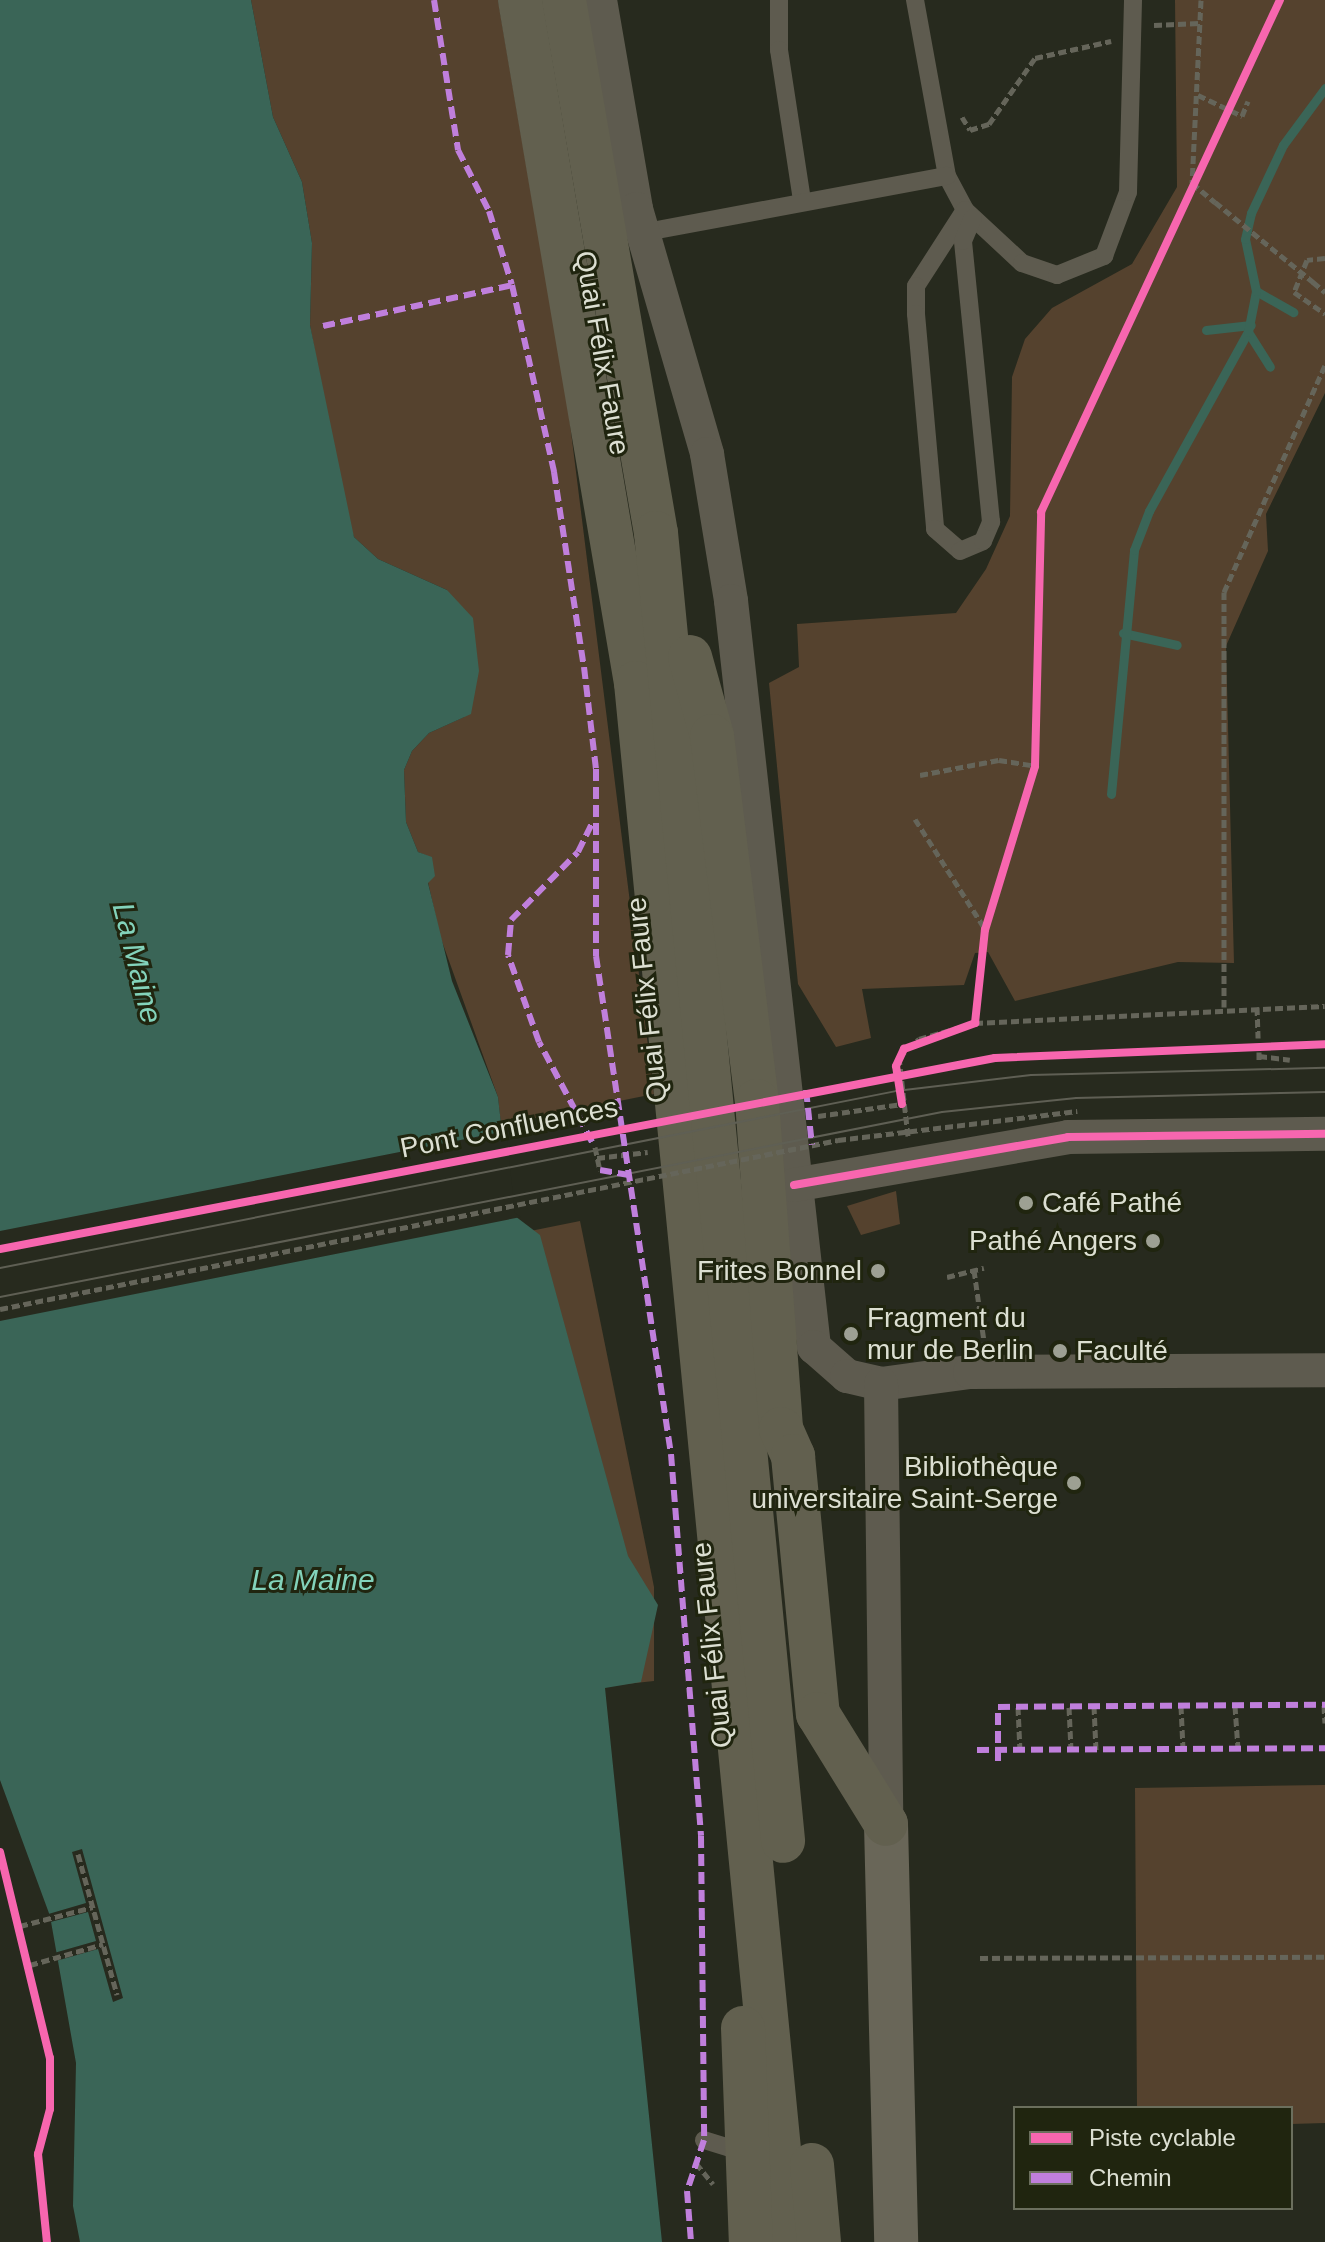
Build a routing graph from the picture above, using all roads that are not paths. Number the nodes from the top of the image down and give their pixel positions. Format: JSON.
{"nodes":[{"id":1,"x":520,"y":0,"type":"edge"},
{"id":2,"x":564,"y":0,"type":"edge"},
{"id":3,"x":600,"y":0,"type":"edge"},
{"id":4,"x":779,"y":0,"type":"edge"},
{"id":5,"x":915,"y":0,"type":"edge"},
{"id":6,"x":1133,"y":0,"type":"edge"},
{"id":7,"x":947,"y":176,"type":"junction"},
{"id":8,"x":802,"y":201,"type":"junction"},
{"id":9,"x":969,"y":214,"type":"junction"},
{"id":10,"x":641,"y":233,"type":"junction"},
{"id":11,"x":656,"y":533,"type":"junction"},
{"id":12,"x":742,"y":673,"type":"junction"},
{"id":13,"x":712,"y":736,"type":"junction"},
{"id":14,"x":1325,"y":1134,"type":"edge"},
{"id":15,"x":794,"y":1185,"type":"junction"},
{"id":16,"x":1325,"y":1370,"type":"edge"},
{"id":17,"x":881,"y":1384,"type":"junction"},
{"id":18,"x":781,"y":1429,"type":"junction"},
{"id":19,"x":754,"y":1505,"type":"junction"},
{"id":20,"x":886,"y":1824,"type":"junction"},
{"id":21,"x":764,"y":1950,"type":"junction"},
{"id":22,"x":704,"y":2140,"type":"dead end"},
{"id":23,"x":746,"y":2153,"type":"junction"},
{"id":24,"x":751,"y":2242,"type":"edge"},
{"id":25,"x":788,"y":2242,"type":"edge"},
{"id":26,"x":819,"y":2242,"type":"edge"},
{"id":27,"x":896,"y":2242,"type":"edge"}],
"edges":[{"from":1,"to":21,"type":"highway","name":"Quai Félix Faure"},
{"from":2,"to":11,"type":"highway","name":"Quai Félix Faure"},
{"from":3,"to":10,"type":"street"},
{"from":4,"to":8,"type":"lane"},
{"from":5,"to":7,"type":"lane"},
{"from":6,"to":9,"type":"lane"},
{"from":7,"to":8,"type":"lane"},
{"from":7,"to":9,"type":"lane"},
{"from":8,"to":10,"type":"lane"},
{"from":9,"to":9,"type":"lane"},
{"from":10,"to":12,"type":"street"},
{"from":11,"to":13,"type":"highway"},
{"from":11,"to":19,"type":"highway","name":"Quai Félix Faure"},
{"from":12,"to":13,"type":"street"},
{"from":12,"to":15,"type":"street"},
{"from":13,"to":18,"type":"highway"},
{"from":14,"to":15,"type":"street"},
{"from":15,"to":17,"type":"street"},
{"from":16,"to":17,"type":"street"},
{"from":17,"to":20,"type":"street"},
{"from":18,"to":19,"type":"highway"},
{"from":18,"to":20,"type":"highway"},
{"from":19,"to":26,"type":"highway","name":"Quai Félix Faure"},
{"from":20,"to":27,"type":"street"},
{"from":21,"to":23,"type":"highway"},
{"from":21,"to":25,"type":"highway","name":"Quai Félix Faure"},
{"from":22,"to":23,"type":"lane"},
{"from":23,"to":24,"type":"highway"}]}
